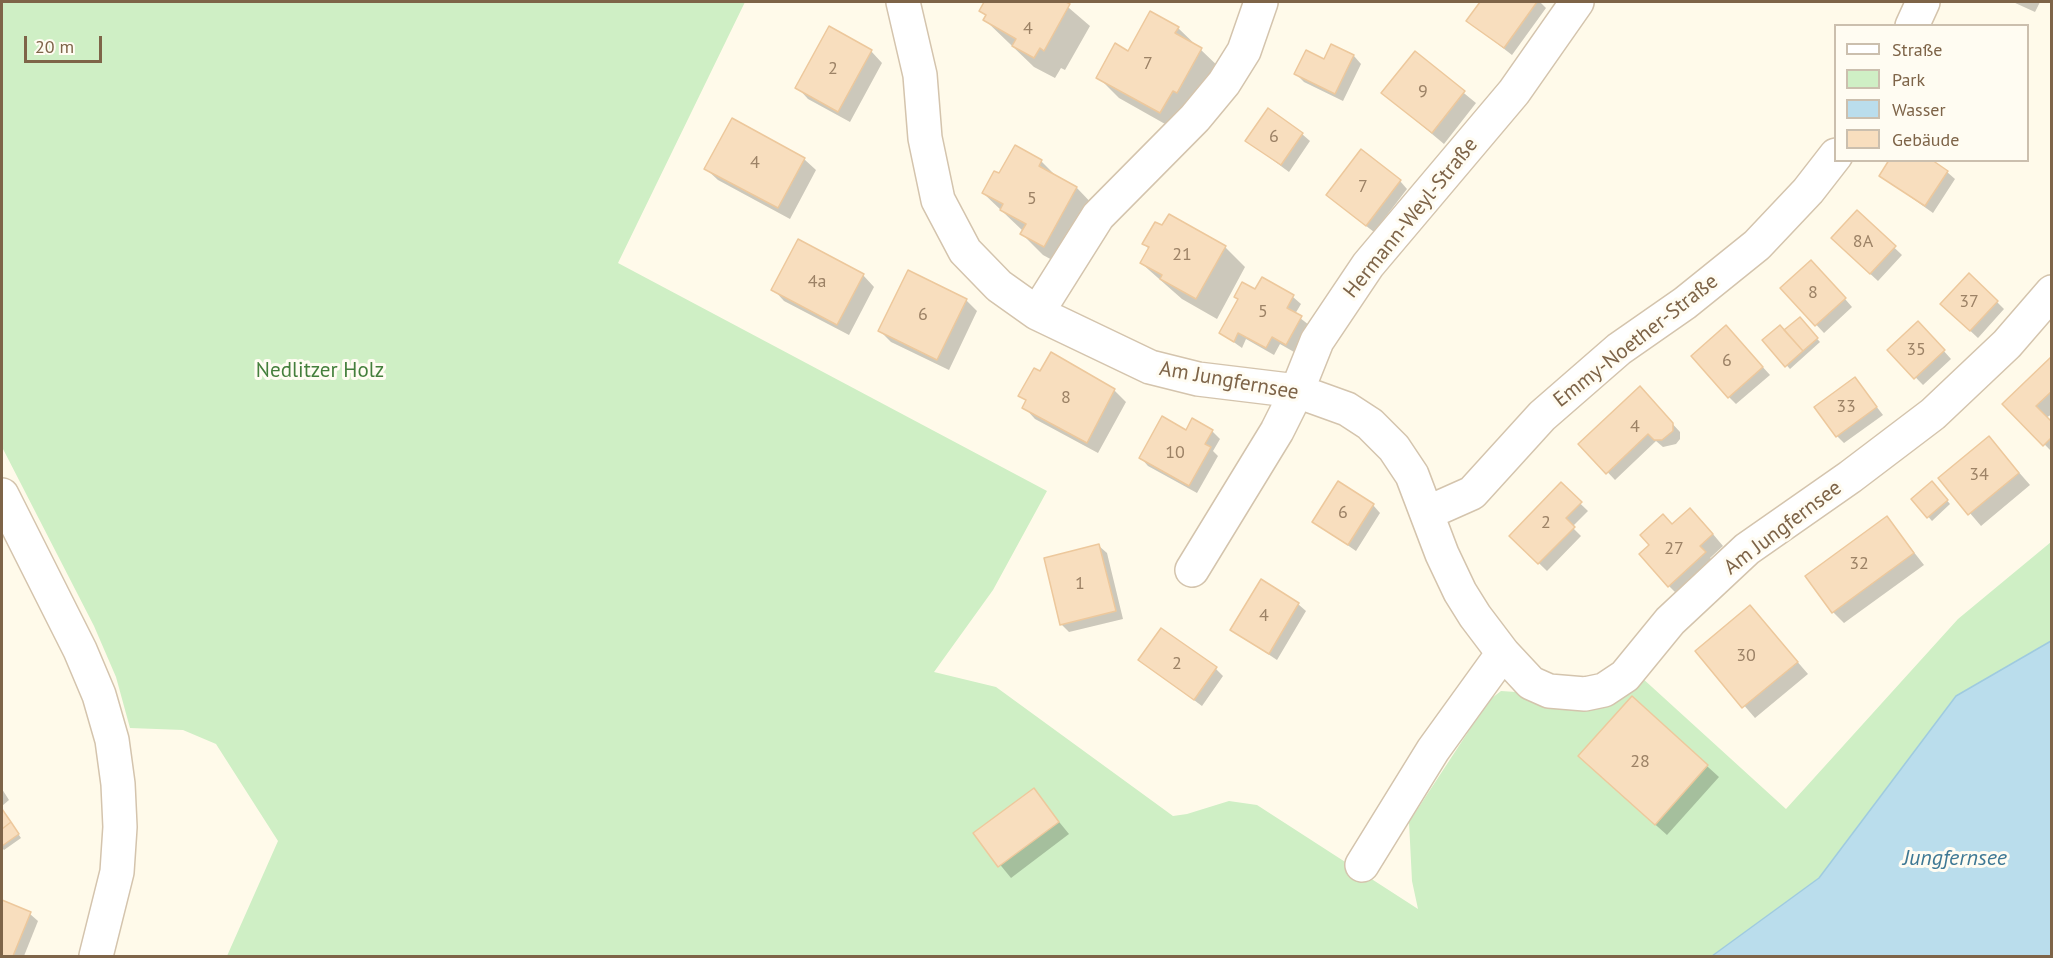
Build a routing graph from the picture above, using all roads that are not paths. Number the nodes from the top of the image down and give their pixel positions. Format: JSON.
{"nodes":[{"id":1,"x":904,"y":2,"type":"edge"},
{"id":2,"x":1261,"y":2,"type":"edge"},
{"id":3,"x":1576,"y":2,"type":"edge"},
{"id":4,"x":1923,"y":2,"type":"edge"},
{"id":5,"x":1913,"y":24,"type":"edge"},
{"id":6,"x":1834,"y":158,"type":"edge"},
{"id":7,"x":2052,"y":292,"type":"edge"},
{"id":8,"x":1037,"y":313,"type":"junction"},
{"id":9,"x":1297,"y":392,"type":"junction"},
{"id":10,"x":2,"y":495,"type":"edge"},
{"id":11,"x":1427,"y":513,"type":"junction"},
{"id":12,"x":1192,"y":570,"type":"dead end"},
{"id":13,"x":1503,"y":653,"type":"junction"},
{"id":14,"x":1362,"y":865,"type":"dead end"},
{"id":15,"x":96,"y":957,"type":"edge"}],
"edges":[{"from":1,"to":8,"type":"street","name":"Am Jungfernsee"},
{"from":2,"to":8,"type":"street"},
{"from":3,"to":9,"type":"street","name":"Hermann-Weyl-Straße"},
{"from":4,"to":5,"type":"street"},
{"from":6,"to":11,"type":"street","name":"Emmy-Noether-Straße"},
{"from":7,"to":13,"type":"street","name":"Am Jungfernsee"},
{"from":8,"to":9,"type":"street","name":"Am Jungfernsee"},
{"from":9,"to":11,"type":"street","name":"Am Jungfernsee"},
{"from":9,"to":12,"type":"street","name":"Hermann-Weyl-Straße"},
{"from":10,"to":15,"type":"street"},
{"from":11,"to":13,"type":"street","name":"Am Jungfernsee"},
{"from":13,"to":14,"type":"street"}]}
